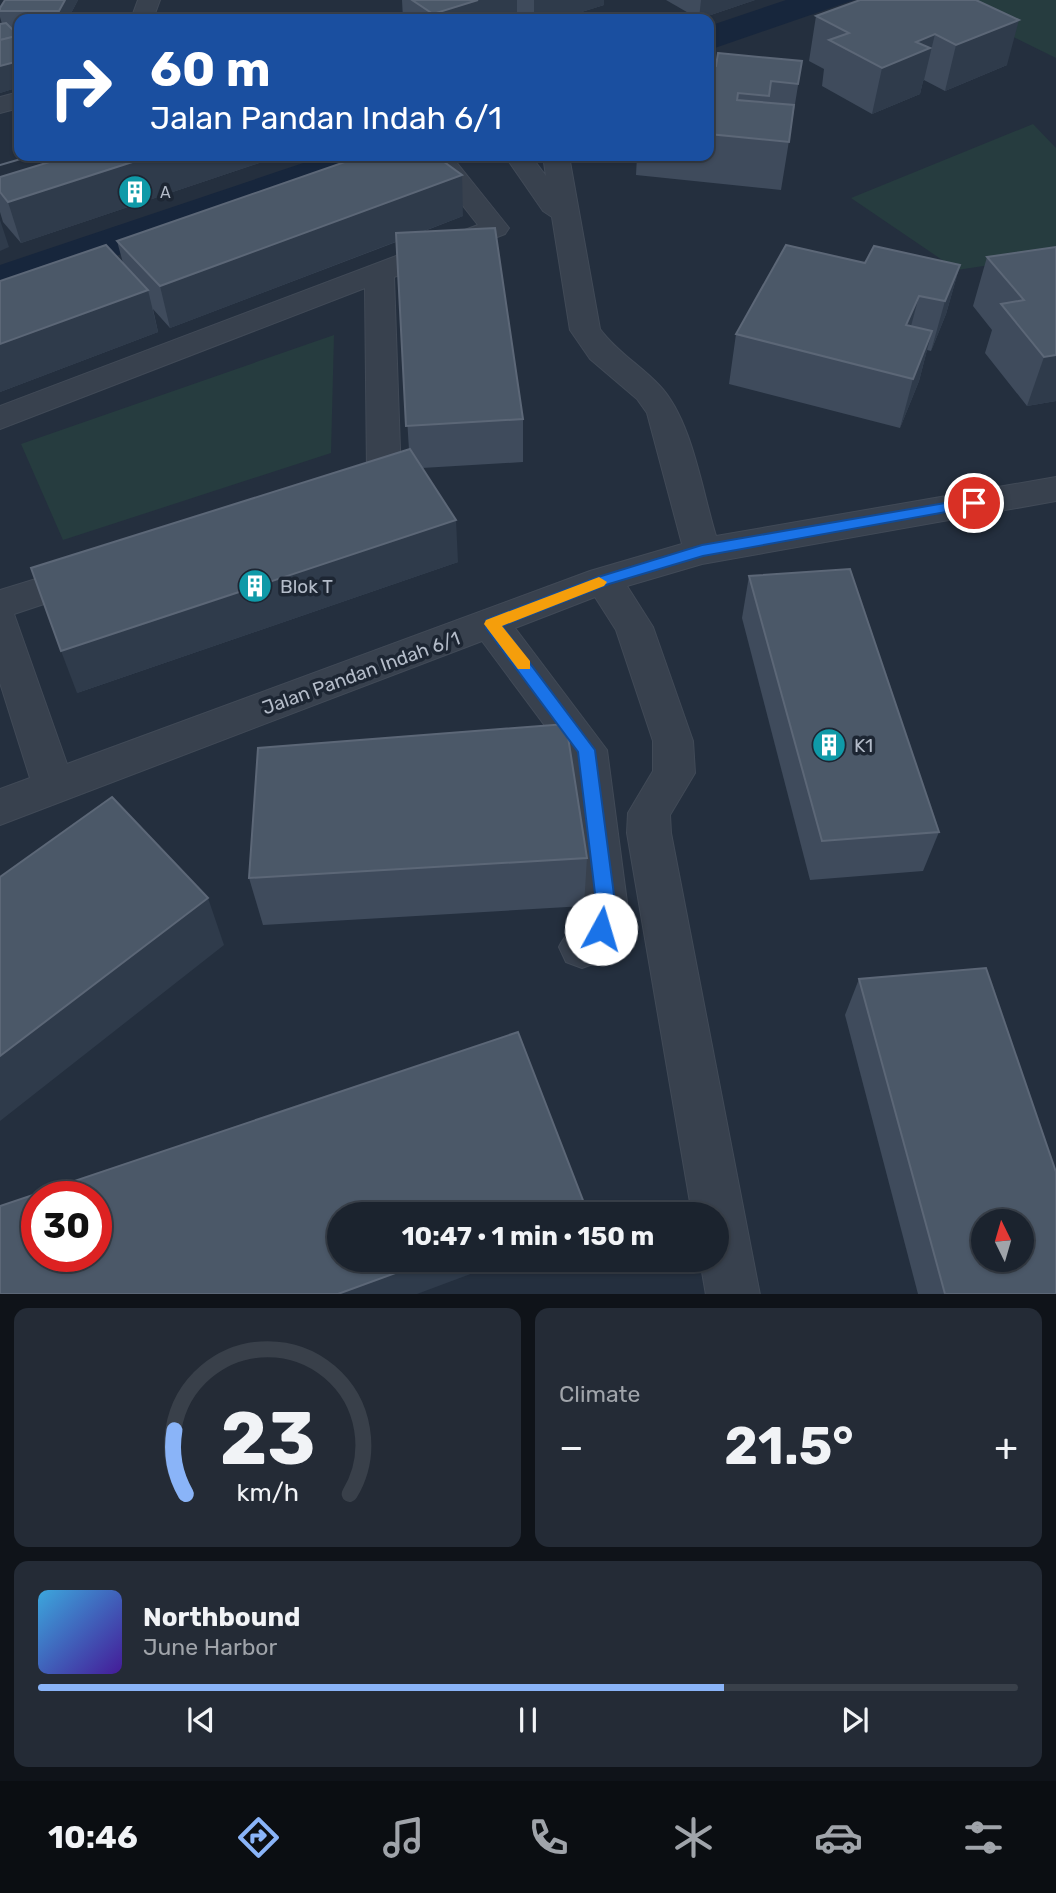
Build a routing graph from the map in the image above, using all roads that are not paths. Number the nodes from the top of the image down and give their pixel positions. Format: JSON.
{"nodes":[{"id":1,"x":522,"y":161,"type":"edge"},
{"id":2,"x":557,"y":161,"type":"edge"},
{"id":3,"x":397,"y":177,"type":"edge"},
{"id":4,"x":566,"y":214,"type":"junction"},
{"id":5,"x":379,"y":272,"type":"junction"},
{"id":6,"x":0,"y":418,"type":"edge"},
{"id":7,"x":1056,"y":489,"type":"edge"},
{"id":8,"x":318,"y":500,"type":"edge"},
{"id":9,"x":702,"y":551,"type":"junction"},
{"id":10,"x":119,"y":565,"type":"edge"},
{"id":11,"x":603,"y":580,"type":"junction"},
{"id":12,"x":0,"y":604,"type":"edge"},
{"id":13,"x":0,"y":623,"type":"edge"},
{"id":14,"x":491,"y":624,"type":"junction"},
{"id":15,"x":54,"y":787,"type":"junction"},
{"id":16,"x":0,"y":807,"type":"edge"},
{"id":17,"x":582,"y":947,"type":"dead end"},
{"id":18,"x":733,"y":1294,"type":"edge"}],
"edges":[{"from":1,"to":4,"type":"street"},
{"from":2,"to":4,"type":"street"},
{"from":3,"to":5,"type":"street"},
{"from":4,"to":9,"type":"street"},
{"from":5,"to":6,"type":"street"},
{"from":5,"to":8,"type":"street"},
{"from":7,"to":9,"type":"street","name":"Jalan Pandan Indah 6/1"},
{"from":9,"to":11,"type":"street","name":"Jalan Pandan Indah 6/1"},
{"from":10,"to":12,"type":"street"},
{"from":11,"to":14,"type":"street","name":"Jalan Pandan Indah 6/1"},
{"from":11,"to":18,"type":"street"},
{"from":13,"to":15,"type":"street"},
{"from":14,"to":15,"type":"street","name":"Jalan Pandan Indah 6/1"},
{"from":14,"to":17,"type":"street"},
{"from":15,"to":16,"type":"street","name":"Jalan Pandan Indah 6/1"}]}
